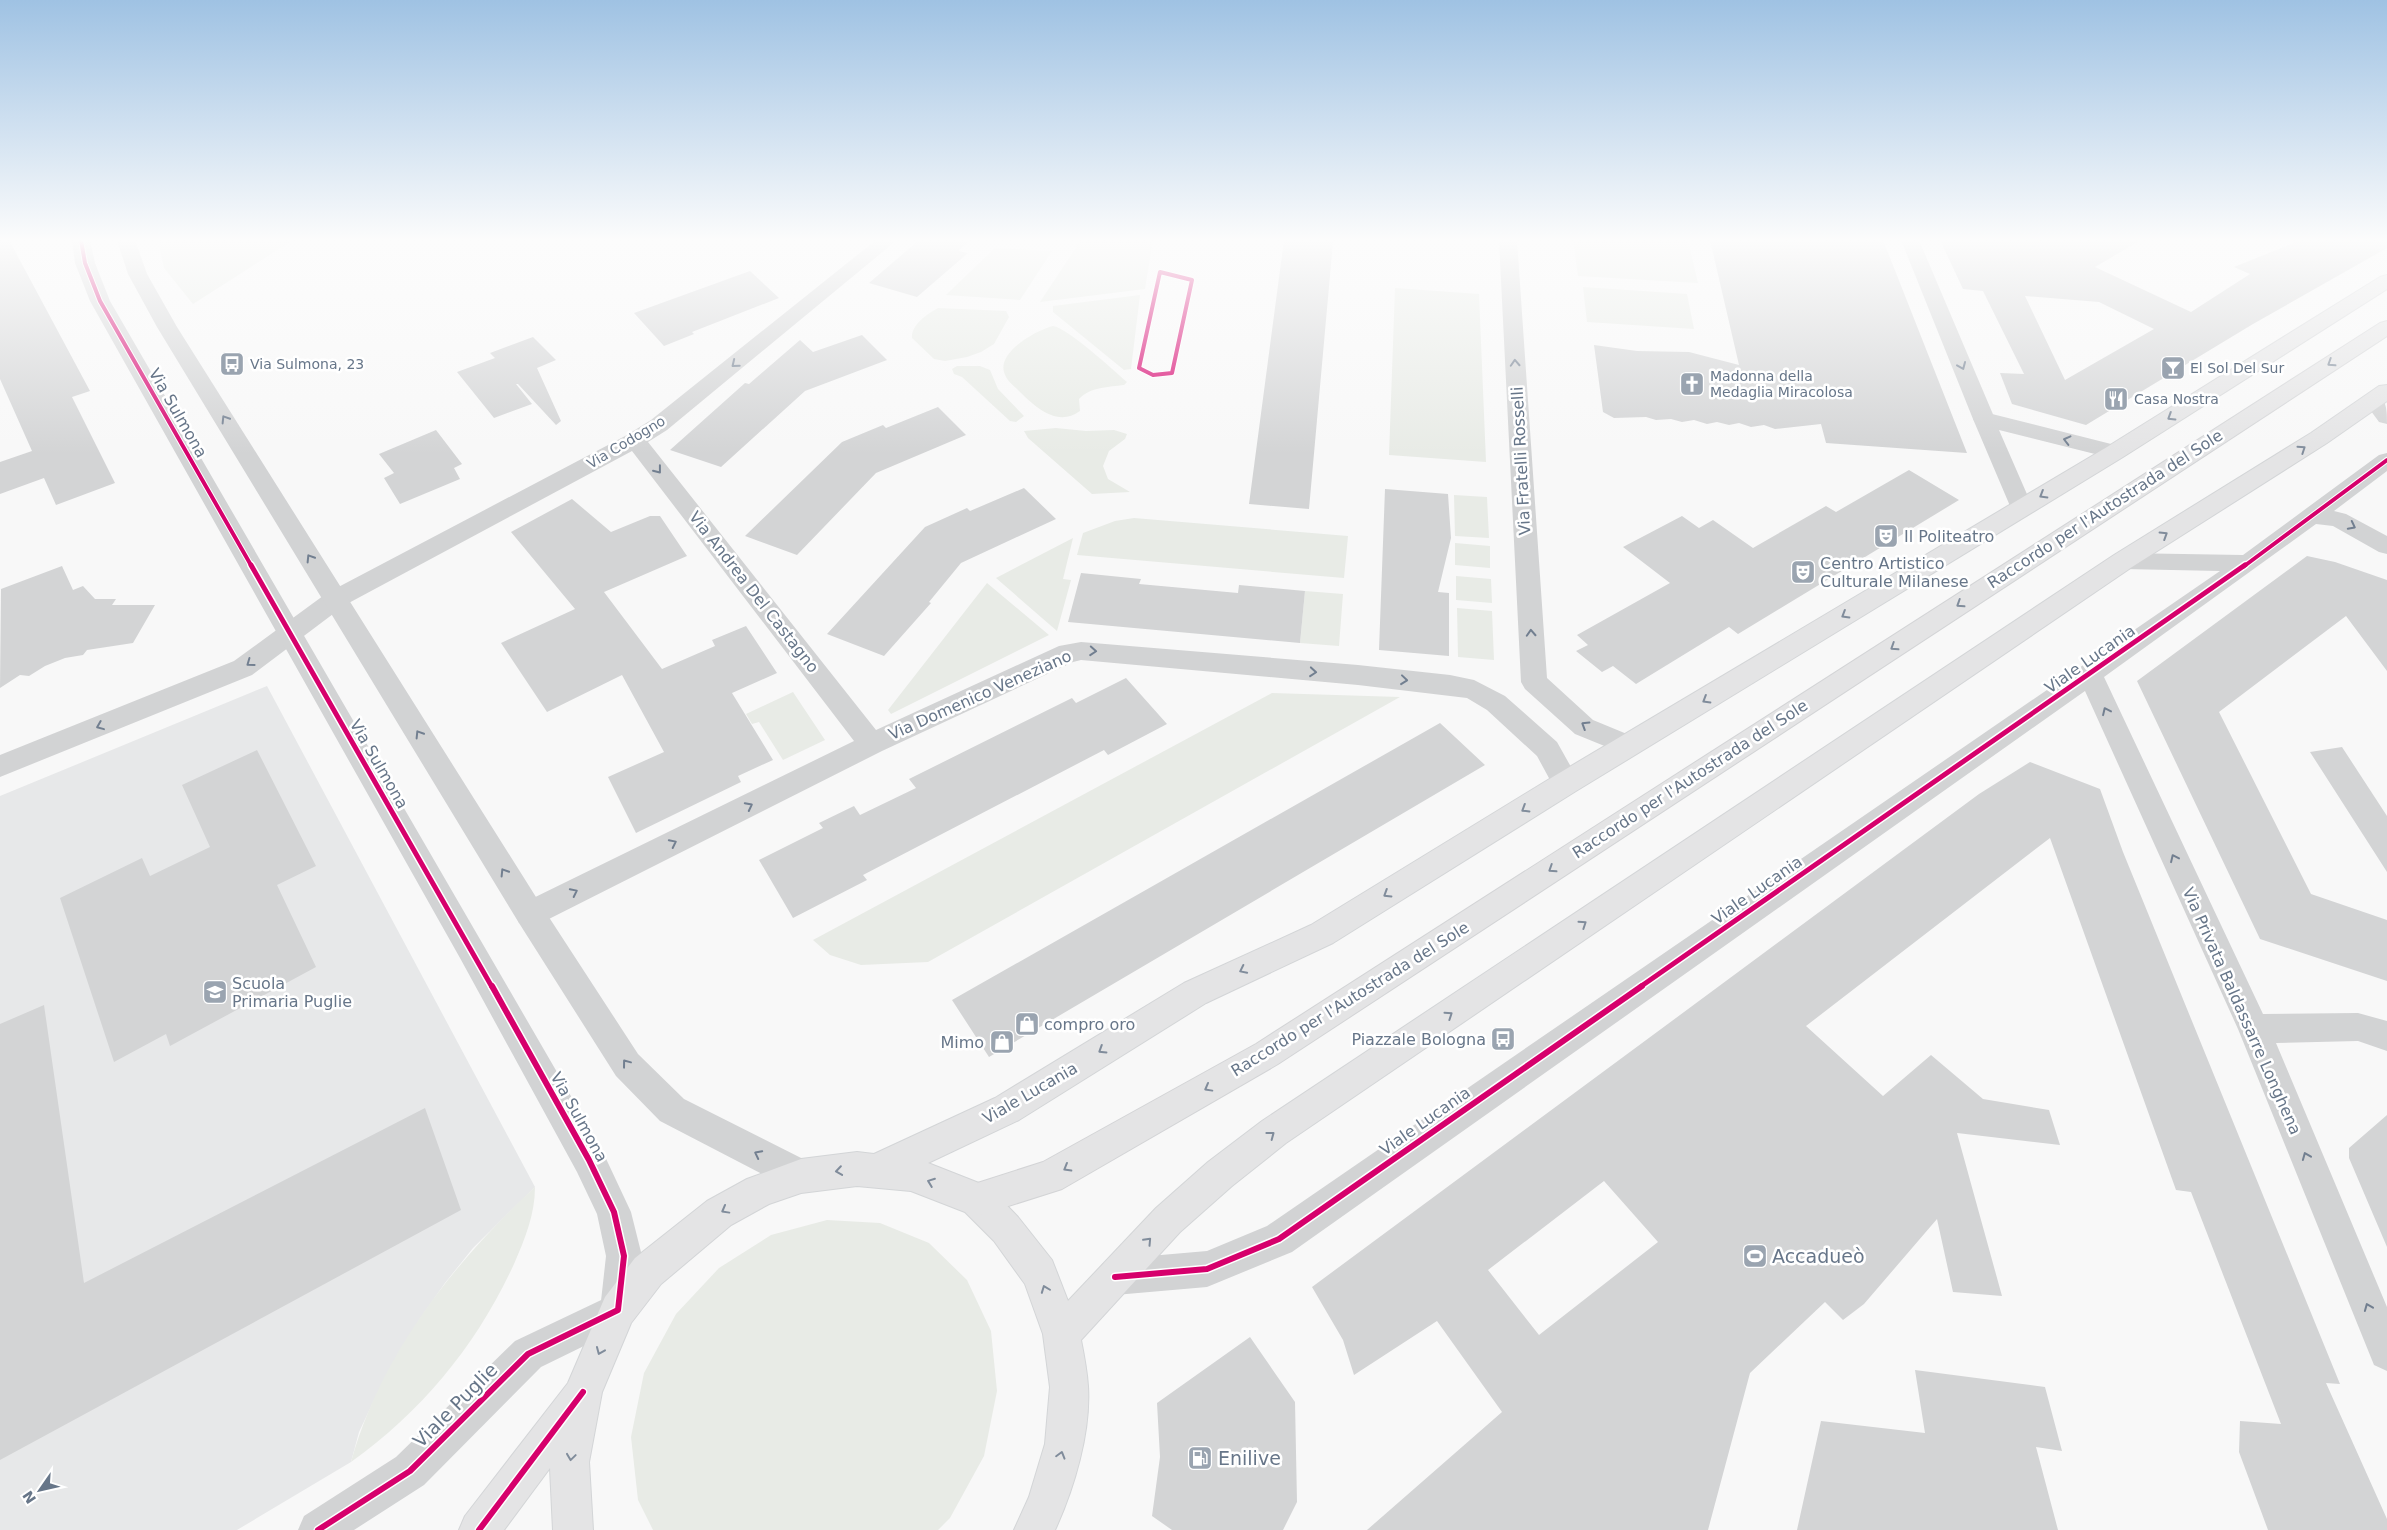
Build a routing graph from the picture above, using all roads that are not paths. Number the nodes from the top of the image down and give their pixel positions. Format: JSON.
{"nodes":[{"id":1,"x":106,"y":311,"type":"edge"},
{"id":2,"x":158,"y":311,"type":"edge"},
{"id":3,"x":800,"y":311,"type":"edge"},
{"id":4,"x":1512,"y":311,"type":"edge"},
{"id":5,"x":1940,"y":311,"type":"edge"},
{"id":6,"x":2338,"y":311,"type":"edge"},
{"id":7,"x":2387,"y":327,"type":"edge"},
{"id":8,"x":2383,"y":403,"type":"edge"},
{"id":9,"x":1984,"y":419,"type":"junction"},
{"id":10,"x":635,"y":440,"type":"junction"},
{"id":11,"x":2114,"y":452,"type":"junction"},
{"id":12,"x":2387,"y":460,"type":"edge"},
{"id":13,"x":2021,"y":508,"type":"junction"},
{"id":14,"x":2313,"y":516,"type":"junction"},
{"id":15,"x":2387,"y":546,"type":"edge"},
{"id":16,"x":2123,"y":561,"type":"junction"},
{"id":17,"x":2248,"y":563,"type":"junction"},
{"id":18,"x":336,"y":599,"type":"junction"},
{"id":19,"x":289,"y":634,"type":"junction"},
{"id":20,"x":2090,"y":674,"type":"junction"},
{"id":21,"x":1534,"y":682,"type":"junction"},
{"id":22,"x":1496,"y":702,"type":"junction"},
{"id":23,"x":872,"y":744,"type":"junction"},
{"id":24,"x":1629,"y":746,"type":"junction"},
{"id":25,"x":0,"y":766,"type":"edge"},
{"id":26,"x":1566,"y":783,"type":"junction"},
{"id":27,"x":530,"y":914,"type":"junction"},
{"id":28,"x":2254,"y":1030,"type":"junction"},
{"id":29,"x":2387,"y":1036,"type":"edge"},
{"id":30,"x":877,"y":1170,"type":"junction"},
{"id":31,"x":801,"y":1176,"type":"junction"},
{"id":32,"x":977,"y":1199,"type":"junction"},
{"id":33,"x":1114,"y":1277,"type":"junction"},
{"id":34,"x":618,"y":1310,"type":"junction"},
{"id":35,"x":1062,"y":1334,"type":"junction"},
{"id":36,"x":2387,"y":1352,"type":"edge"},
{"id":37,"x":583,"y":1392,"type":"junction"},
{"id":38,"x":1046,"y":1521,"type":"edge"},
{"id":39,"x":318,"y":1530,"type":"edge"},
{"id":40,"x":479,"y":1530,"type":"edge"},
{"id":41,"x":573,"y":1530,"type":"edge"}],
"edges":[{"from":1,"to":19,"type":"street","name":"Via Sulmona"},
{"from":18,"to":2,"type":"street","one_way":true},
{"from":3,"to":10,"type":"street","name":"Via Codogno","one_way":true},
{"from":21,"to":4,"type":"street","name":"Via Fratelli Rosselli","one_way":true},
{"from":5,"to":9,"type":"street","one_way":true},
{"from":6,"to":11,"type":"main road","name":"Viale Lucania","one_way":true},
{"from":7,"to":32,"type":"main road","name":"Raccordo per l'Autostrada del Sole","one_way":true},
{"from":16,"to":8,"type":"main road","one_way":true},
{"from":11,"to":9,"type":"street","one_way":true},
{"from":9,"to":13,"type":"street"},
{"from":10,"to":18,"type":"street","name":"Via Codogno"},
{"from":10,"to":23,"type":"street","name":"Via Andrea Del Castagno","one_way":true},
{"from":11,"to":13,"type":"main road","name":"Viale Lucania","one_way":true},
{"from":12,"to":14,"type":"street","name":"Viale Lucania"},
{"from":13,"to":24,"type":"main road","name":"Viale Lucania","one_way":true},
{"from":14,"to":15,"type":"street","one_way":true},
{"from":14,"to":17,"type":"street","name":"Viale Lucania"},
{"from":16,"to":17,"type":"street"},
{"from":33,"to":16,"type":"main road","one_way":true},
{"from":17,"to":20,"type":"street","name":"Viale Lucania"},
{"from":18,"to":19,"type":"street"},
{"from":27,"to":18,"type":"street","one_way":true},
{"from":19,"to":25,"type":"street","one_way":true},
{"from":19,"to":34,"type":"street","name":"Via Sulmona"},
{"from":28,"to":20,"type":"street","name":"Via Privata Baldassarre Longhena","one_way":true},
{"from":20,"to":33,"type":"street","name":"Viale Lucania"},
{"from":21,"to":22,"type":"street"},
{"from":24,"to":21,"type":"street","one_way":true},
{"from":23,"to":22,"type":"street","name":"Via Domenico Veneziano","one_way":true},
{"from":22,"to":26,"type":"street","name":"Via Domenico Veneziano"},
{"from":27,"to":23,"type":"street","name":"Via Domenico Veneziano","one_way":true},
{"from":24,"to":26,"type":"main road","name":"Viale Lucania"},
{"from":26,"to":30,"type":"main road","name":"Viale Lucania","one_way":true},
{"from":31,"to":27,"type":"street","one_way":true},
{"from":28,"to":29,"type":"street"},
{"from":36,"to":28,"type":"street","name":"Via Privata Baldassarre Longhena","one_way":true},
{"from":30,"to":31,"type":"main road","one_way":true},
{"from":32,"to":30,"type":"main road","one_way":true},
{"from":31,"to":34,"type":"main road","one_way":true},
{"from":35,"to":32,"type":"main road","one_way":true},
{"from":33,"to":35,"type":"main road"},
{"from":34,"to":37,"type":"main road","one_way":true},
{"from":34,"to":39,"type":"street","name":"Viale Puglie"},
{"from":38,"to":35,"type":"main road","one_way":true},
{"from":37,"to":40,"type":"main road"},
{"from":37,"to":41,"type":"main road","one_way":true}]}
